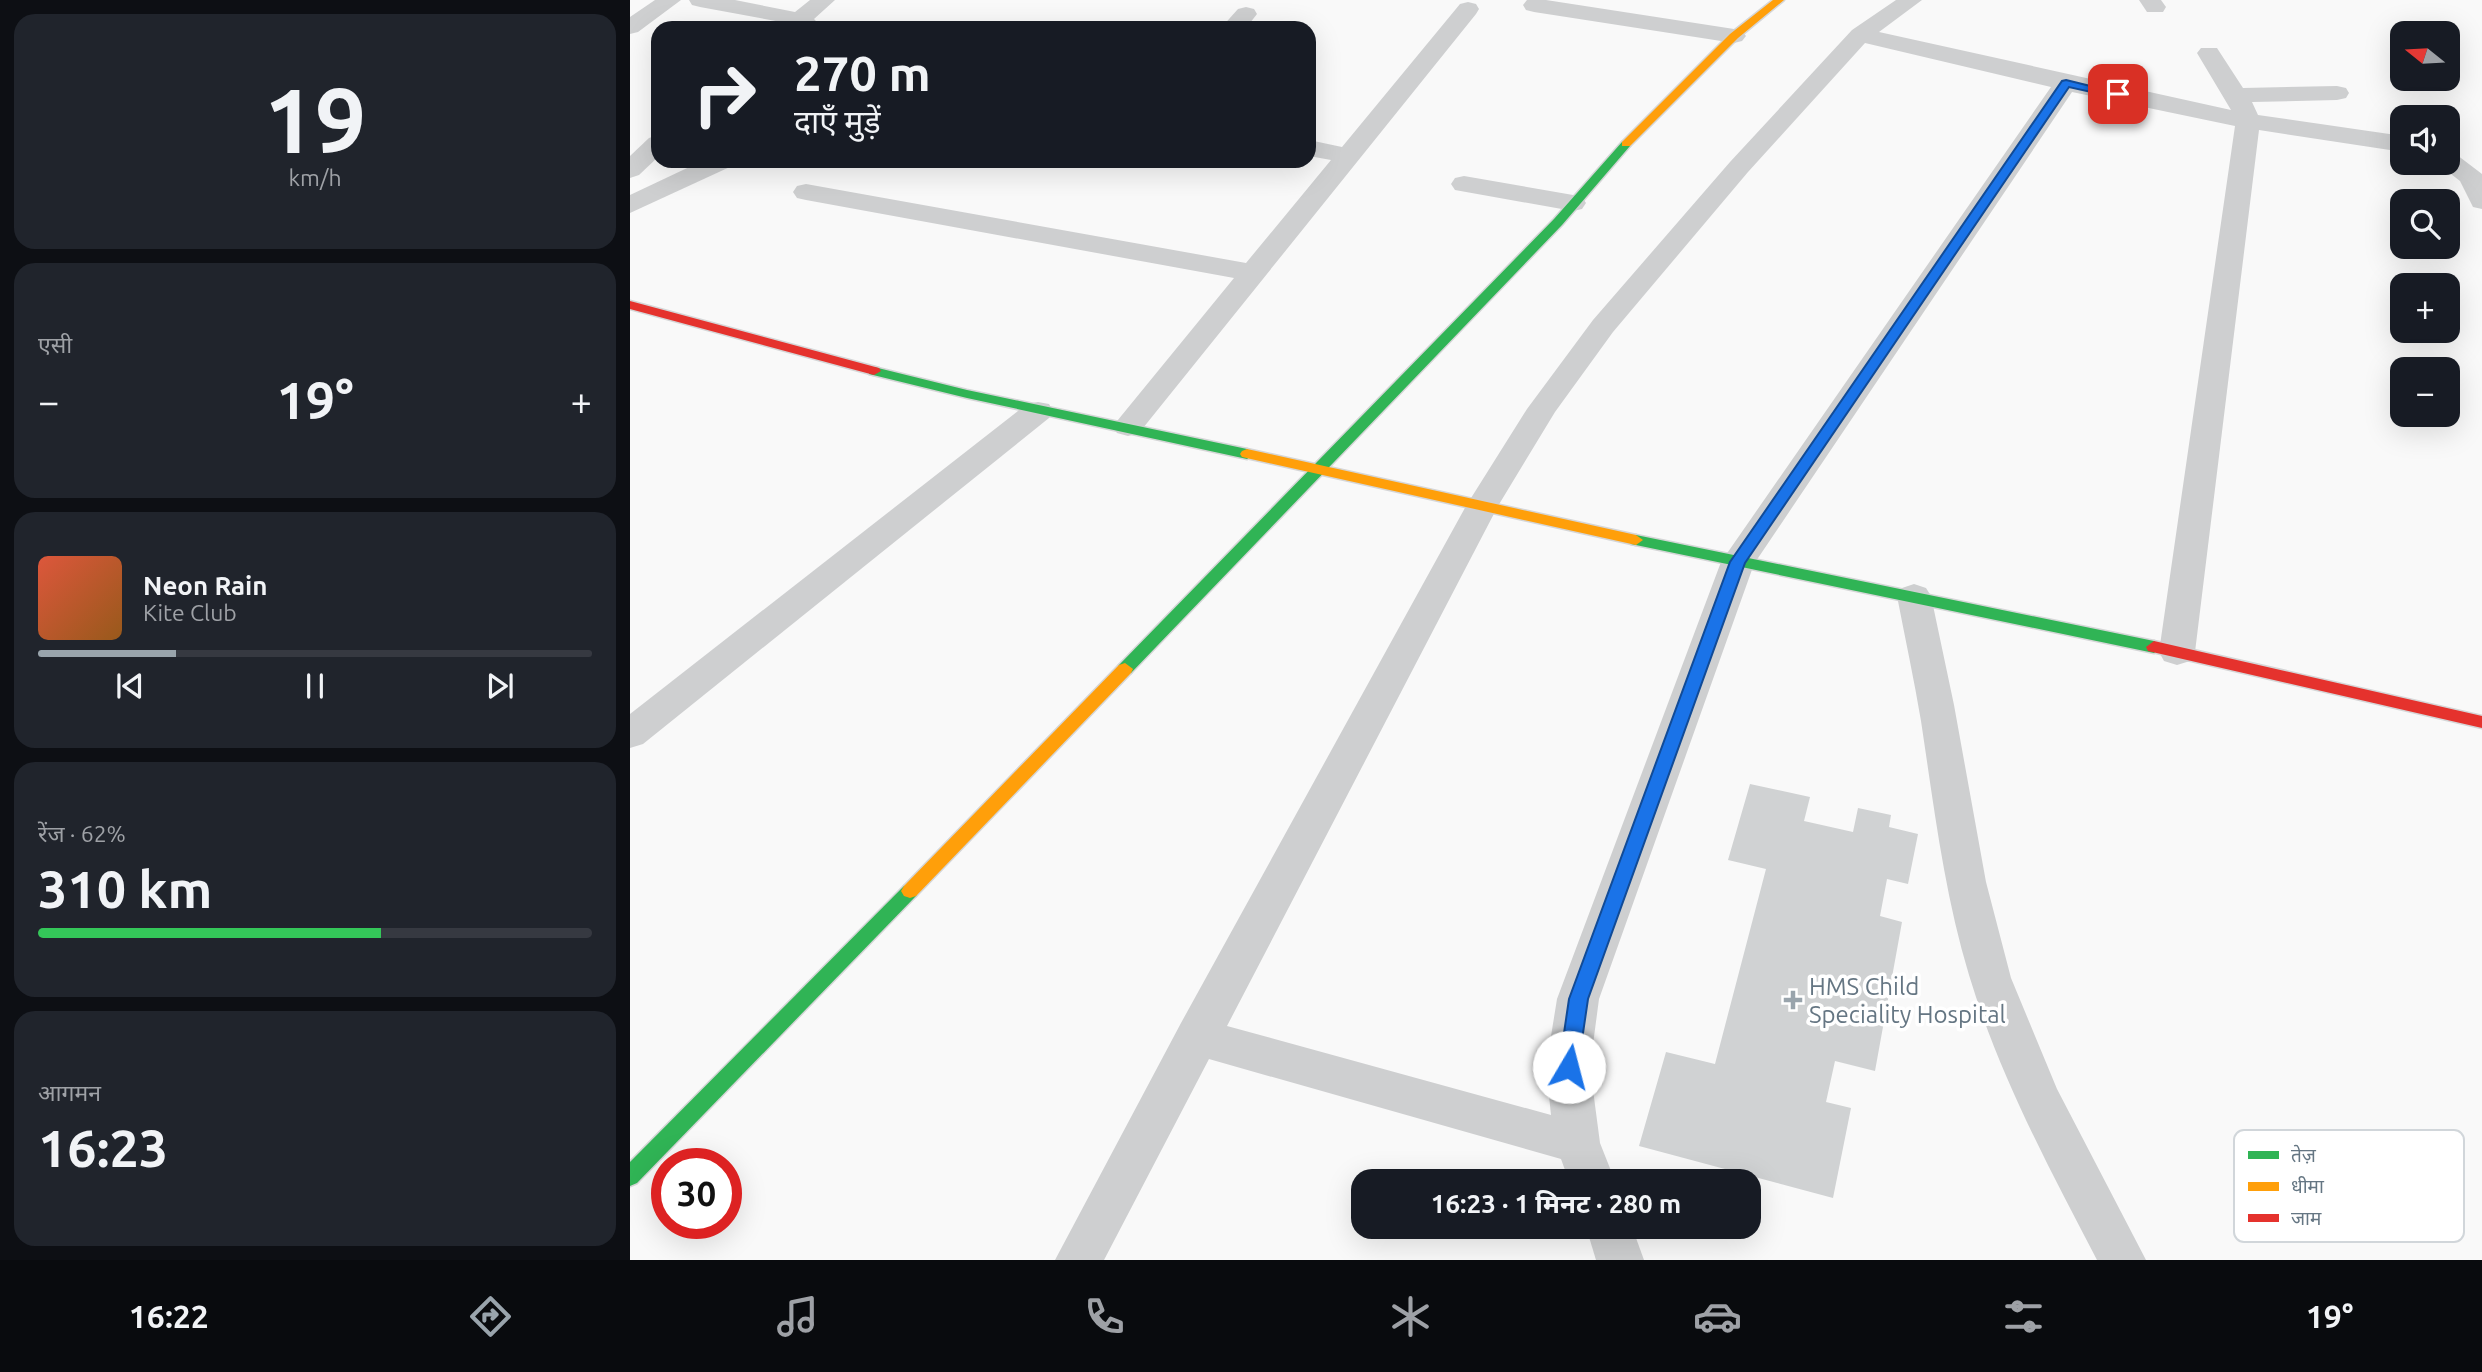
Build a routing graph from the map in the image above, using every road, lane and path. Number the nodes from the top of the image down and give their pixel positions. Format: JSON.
{"nodes":[{"id":1,"x":670,"y":0,"type":"edge"},
{"id":2,"x":704,"y":0,"type":"edge"},
{"id":3,"x":824,"y":0,"type":"edge"},
{"id":4,"x":1775,"y":0,"type":"edge"},
{"id":5,"x":1911,"y":0,"type":"edge"},
{"id":6,"x":1534,"y":5,"type":"dead end"},
{"id":7,"x":1468,"y":9,"type":"dead end"},
{"id":8,"x":784,"y":21,"type":"edge"},
{"id":9,"x":803,"y":21,"type":"edge"},
{"id":10,"x":630,"y":27,"type":"edge"},
{"id":11,"x":1860,"y":35,"type":"junction"},
{"id":12,"x":1734,"y":36,"type":"junction"},
{"id":13,"x":2209,"y":53,"type":"dead end"},
{"id":14,"x":2066,"y":83,"type":"junction"},
{"id":15,"x":2337,"y":93,"type":"dead end"},
{"id":16,"x":2242,"y":108,"type":"junction"},
{"id":17,"x":2390,"y":141,"type":"edge"},
{"id":18,"x":1316,"y":149,"type":"edge"},
{"id":19,"x":651,"y":150,"type":"edge"},
{"id":20,"x":1350,"y":156,"type":"junction"},
{"id":21,"x":708,"y":168,"type":"edge"},
{"id":22,"x":2460,"y":169,"type":"edge"},
{"id":23,"x":630,"y":170,"type":"edge"},
{"id":24,"x":1464,"y":184,"type":"dead end"},
{"id":25,"x":806,"y":192,"type":"dead end"},
{"id":26,"x":2482,"y":201,"type":"edge"},
{"id":27,"x":1573,"y":203,"type":"junction"},
{"id":28,"x":630,"y":205,"type":"edge"},
{"id":29,"x":1255,"y":273,"type":"junction"},
{"id":30,"x":630,"y":305,"type":"edge"},
{"id":31,"x":1038,"y":411,"type":"junction"},
{"id":32,"x":1128,"y":426,"type":"junction"},
{"id":33,"x":1317,"y":471,"type":"junction"},
{"id":34,"x":1482,"y":506,"type":"junction"},
{"id":35,"x":1738,"y":562,"type":"junction"},
{"id":36,"x":1914,"y":596,"type":"junction"},
{"id":37,"x":2177,"y":652,"type":"junction"},
{"id":38,"x":2482,"y":722,"type":"edge"},
{"id":39,"x":630,"y":734,"type":"edge"},
{"id":40,"x":1196,"y":1036,"type":"junction"},
{"id":41,"x":1584,"y":1162,"type":"edge"},
{"id":42,"x":630,"y":1176,"type":"edge"},
{"id":43,"x":1613,"y":1239,"type":"edge"},
{"id":44,"x":1079,"y":1260,"type":"edge"},
{"id":45,"x":1620,"y":1260,"type":"edge"},
{"id":46,"x":2122,"y":1260,"type":"edge"}],
"edges":[{"from":1,"to":10,"type":"street"},
{"from":2,"to":8,"type":"street"},
{"from":3,"to":9,"type":"street"},
{"from":4,"to":12,"type":"street"},
{"from":5,"to":11,"type":"street"},
{"from":6,"to":12,"type":"street"},
{"from":7,"to":20,"type":"street"},
{"from":11,"to":14,"type":"street"},
{"from":11,"to":34,"type":"street"},
{"from":12,"to":27,"type":"street"},
{"from":13,"to":16,"type":"street"},
{"from":14,"to":16,"type":"street"},
{"from":14,"to":35,"type":"street"},
{"from":15,"to":16,"type":"street"},
{"from":16,"to":17,"type":"street"},
{"from":16,"to":37,"type":"street"},
{"from":18,"to":20,"type":"street"},
{"from":19,"to":23,"type":"street"},
{"from":20,"to":29,"type":"street"},
{"from":21,"to":28,"type":"street"},
{"from":22,"to":26,"type":"street"},
{"from":24,"to":27,"type":"street"},
{"from":25,"to":29,"type":"street"},
{"from":27,"to":33,"type":"street"},
{"from":29,"to":32,"type":"street"},
{"from":30,"to":31,"type":"street"},
{"from":31,"to":32,"type":"street"},
{"from":31,"to":39,"type":"street"},
{"from":32,"to":33,"type":"street"},
{"from":33,"to":34,"type":"street"},
{"from":33,"to":42,"type":"street"},
{"from":34,"to":35,"type":"street"},
{"from":34,"to":40,"type":"street"},
{"from":35,"to":36,"type":"street"},
{"from":35,"to":41,"type":"street"},
{"from":36,"to":37,"type":"street"},
{"from":36,"to":46,"type":"street"},
{"from":37,"to":38,"type":"street"},
{"from":40,"to":41,"type":"street"},
{"from":40,"to":44,"type":"street"},
{"from":43,"to":45,"type":"street"}]}
